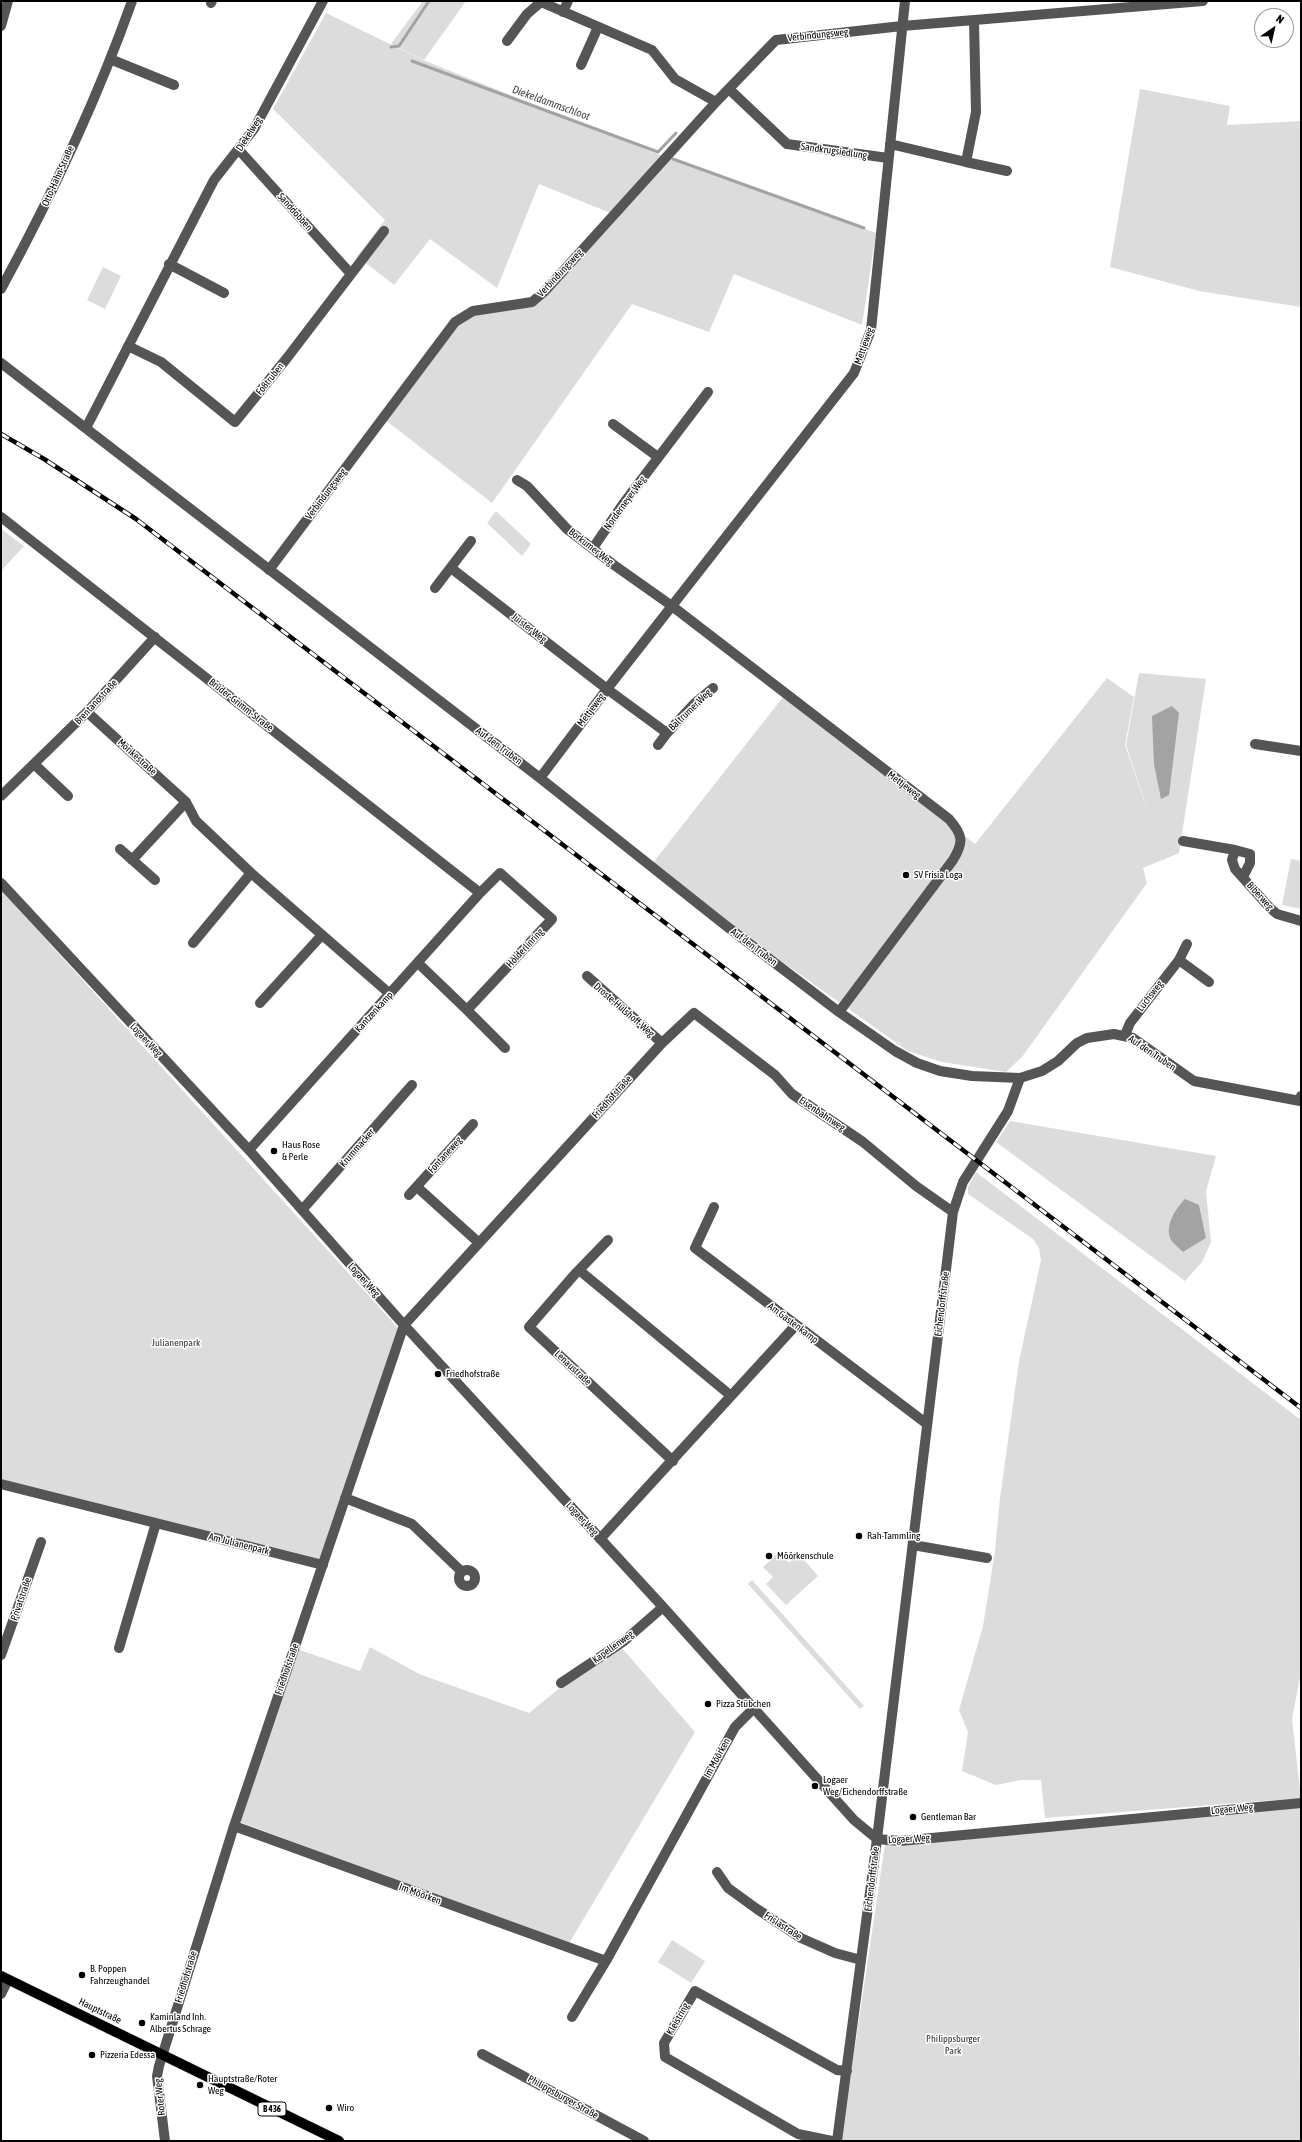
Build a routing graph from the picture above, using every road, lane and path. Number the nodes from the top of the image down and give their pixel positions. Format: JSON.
{"nodes":[{"id":1,"x":8,"y":1,"type":"edge"},
{"id":2,"x":132,"y":1,"type":"edge"},
{"id":3,"x":323,"y":1,"type":"edge"},
{"id":4,"x":568,"y":1,"type":"edge"},
{"id":5,"x":905,"y":1,"type":"edge"},
{"id":6,"x":1203,"y":1,"type":"edge"},
{"id":7,"x":563,"y":12,"type":"junction"},
{"id":8,"x":974,"y":21,"type":"junction"},
{"id":9,"x":1,"y":26,"type":"edge"},
{"id":10,"x":902,"y":26,"type":"junction"},
{"id":11,"x":598,"y":28,"type":"junction"},
{"id":12,"x":507,"y":41,"type":"dead end"},
{"id":13,"x":110,"y":59,"type":"junction"},
{"id":14,"x":582,"y":65,"type":"dead end"},
{"id":15,"x":174,"y":85,"type":"dead end"},
{"id":16,"x":729,"y":89,"type":"junction"},
{"id":17,"x":716,"y":102,"type":"junction"},
{"id":18,"x":890,"y":144,"type":"junction"},
{"id":19,"x":239,"y":150,"type":"junction"},
{"id":20,"x":888,"y":158,"type":"junction"},
{"id":21,"x":966,"y":162,"type":"junction"},
{"id":22,"x":1007,"y":171,"type":"dead end"},
{"id":23,"x":384,"y":231,"type":"dead end"},
{"id":24,"x":169,"y":264,"type":"junction"},
{"id":25,"x":351,"y":274,"type":"junction"},
{"id":26,"x":1,"y":289,"type":"edge"},
{"id":27,"x":224,"y":293,"type":"dead end"},
{"id":28,"x":128,"y":346,"type":"junction"},
{"id":29,"x":1,"y":363,"type":"edge"},
{"id":30,"x":708,"y":392,"type":"dead end"},
{"id":31,"x":613,"y":424,"type":"dead end"},
{"id":32,"x":86,"y":428,"type":"junction"},
{"id":33,"x":658,"y":457,"type":"junction"},
{"id":34,"x":517,"y":480,"type":"dead end"},
{"id":35,"x":1,"y":517,"type":"edge"},
{"id":36,"x":471,"y":541,"type":"dead end"},
{"id":37,"x":592,"y":548,"type":"junction"},
{"id":38,"x":451,"y":568,"type":"junction"},
{"id":39,"x":269,"y":570,"type":"junction"},
{"id":40,"x":435,"y":588,"type":"dead end"},
{"id":41,"x":672,"y":606,"type":"junction"},
{"id":42,"x":155,"y":637,"type":"junction"},
{"id":43,"x":713,"y":688,"type":"dead end"},
{"id":44,"x":607,"y":689,"type":"junction"},
{"id":45,"x":87,"y":712,"type":"junction"},
{"id":46,"x":667,"y":733,"type":"junction"},
{"id":47,"x":1255,"y":744,"type":"dead end"},
{"id":48,"x":658,"y":745,"type":"dead end"},
{"id":49,"x":1301,"y":751,"type":"edge"},
{"id":50,"x":34,"y":764,"type":"junction"},
{"id":51,"x":540,"y":778,"type":"junction"},
{"id":52,"x":1,"y":796,"type":"edge"},
{"id":53,"x":68,"y":796,"type":"dead end"},
{"id":54,"x":186,"y":802,"type":"junction"},
{"id":55,"x":1183,"y":841,"type":"dead end"},
{"id":56,"x":120,"y":849,"type":"dead end"},
{"id":57,"x":1235,"y":850,"type":"junction"},
{"id":58,"x":132,"y":860,"type":"junction"},
{"id":59,"x":251,"y":873,"type":"junction"},
{"id":60,"x":500,"y":873,"type":"joint"},
{"id":61,"x":1243,"y":877,"type":"junction"},
{"id":62,"x":155,"y":880,"type":"dead end"},
{"id":63,"x":1,"y":883,"type":"edge"},
{"id":64,"x":480,"y":893,"type":"junction"},
{"id":65,"x":1301,"y":921,"type":"edge"},
{"id":66,"x":321,"y":936,"type":"junction"},
{"id":67,"x":192,"y":943,"type":"dead end"},
{"id":68,"x":1187,"y":944,"type":"dead end"},
{"id":69,"x":1179,"y":960,"type":"junction"},
{"id":70,"x":418,"y":963,"type":"junction"},
{"id":71,"x":587,"y":976,"type":"dead end"},
{"id":72,"x":1209,"y":982,"type":"dead end"},
{"id":73,"x":390,"y":994,"type":"junction"},
{"id":74,"x":260,"y":1003,"type":"dead end"},
{"id":75,"x":467,"y":1010,"type":"junction"},
{"id":76,"x":839,"y":1012,"type":"junction"},
{"id":77,"x":694,"y":1013,"type":"joint"},
{"id":78,"x":1125,"y":1035,"type":"junction"},
{"id":79,"x":662,"y":1043,"type":"junction"},
{"id":80,"x":505,"y":1048,"type":"dead end"},
{"id":81,"x":1020,"y":1078,"type":"junction"},
{"id":82,"x":412,"y":1085,"type":"dead end"},
{"id":83,"x":1301,"y":1099,"type":"edge"},
{"id":84,"x":473,"y":1124,"type":"dead end"},
{"id":85,"x":248,"y":1150,"type":"junction"},
{"id":86,"x":417,"y":1187,"type":"junction"},
{"id":87,"x":409,"y":1195,"type":"dead end"},
{"id":88,"x":714,"y":1208,"type":"dead end"},
{"id":89,"x":302,"y":1210,"type":"junction"},
{"id":90,"x":953,"y":1212,"type":"junction"},
{"id":91,"x":608,"y":1240,"type":"dead end"},
{"id":92,"x":478,"y":1242,"type":"junction"},
{"id":93,"x":579,"y":1270,"type":"junction"},
{"id":94,"x":404,"y":1325,"type":"junction"},
{"id":95,"x":796,"y":1325,"type":"junction"},
{"id":96,"x":730,"y":1395,"type":"junction"},
{"id":97,"x":928,"y":1424,"type":"junction"},
{"id":98,"x":673,"y":1461,"type":"junction"},
{"id":99,"x":1,"y":1484,"type":"edge"},
{"id":100,"x":345,"y":1498,"type":"junction"},
{"id":101,"x":156,"y":1523,"type":"junction"},
{"id":102,"x":600,"y":1539,"type":"junction"},
{"id":103,"x":41,"y":1542,"type":"dead end"},
{"id":104,"x":913,"y":1545,"type":"junction"},
{"id":105,"x":987,"y":1558,"type":"dead end"},
{"id":106,"x":323,"y":1565,"type":"junction"},
{"id":107,"x":461,"y":1572,"type":"dead end"},
{"id":108,"x":663,"y":1607,"type":"junction"},
{"id":109,"x":120,"y":1648,"type":"dead end"},
{"id":110,"x":1,"y":1655,"type":"edge"},
{"id":111,"x":562,"y":1683,"type":"dead end"},
{"id":112,"x":754,"y":1708,"type":"junction"},
{"id":113,"x":1301,"y":1803,"type":"edge"},
{"id":114,"x":234,"y":1826,"type":"junction"},
{"id":115,"x":877,"y":1839,"type":"junction"},
{"id":116,"x":717,"y":1872,"type":"dead end"},
{"id":117,"x":861,"y":1960,"type":"junction"},
{"id":118,"x":606,"y":1961,"type":"junction"},
{"id":119,"x":5,"y":1978,"type":"edge"},
{"id":120,"x":1,"y":1994,"type":"edge"},
{"id":121,"x":572,"y":2018,"type":"dead end"},
{"id":122,"x":163,"y":2054,"type":"junction"},
{"id":123,"x":482,"y":2054,"type":"dead end"},
{"id":124,"x":846,"y":2071,"type":"junction"},
{"id":125,"x":165,"y":2141,"type":"edge"},
{"id":126,"x":339,"y":2141,"type":"edge"},
{"id":127,"x":644,"y":2141,"type":"edge"},
{"id":128,"x":832,"y":2141,"type":"edge"},
{"id":129,"x":837,"y":2141,"type":"edge"}],
"edges":[{"from":1,"to":9,"type":"street"},
{"from":2,"to":13,"type":"street","name":"Otto-Hahn-Straße"},
{"from":3,"to":19,"type":"street","name":"Diekelweg"},
{"from":4,"to":7,"type":"street"},
{"from":5,"to":10,"type":"street","name":"Mettjeweg"},
{"from":6,"to":8,"type":"street","name":"Verbindungsweg"},
{"from":7,"to":11,"type":"street"},
{"from":7,"to":12,"type":"street"},
{"from":8,"to":10,"type":"street","name":"Verbindungsweg"},
{"from":8,"to":21,"type":"street"},
{"from":10,"to":16,"type":"street","name":"Verbindungsweg"},
{"from":10,"to":18,"type":"street","name":"Mettjeweg"},
{"from":11,"to":14,"type":"street"},
{"from":11,"to":17,"type":"street"},
{"from":13,"to":15,"type":"street"},
{"from":13,"to":26,"type":"street","name":"Otto-Hahn-Straße"},
{"from":16,"to":17,"type":"street","name":"Verbindungsweg"},
{"from":16,"to":20,"type":"street","name":"Sandkrugsiedlung"},
{"from":17,"to":39,"type":"street","name":"Verbindungsweg"},
{"from":18,"to":20,"type":"street","name":"Mettjeweg"},
{"from":18,"to":21,"type":"street"},
{"from":19,"to":24,"type":"street","name":"Diekelweg"},
{"from":19,"to":25,"type":"street","name":"Sanddobben"},
{"from":20,"to":41,"type":"street","name":"Mettjeweg"},
{"from":21,"to":22,"type":"street"},
{"from":23,"to":25,"type":"street","name":"Foßtruben"},
{"from":24,"to":27,"type":"street"},
{"from":24,"to":28,"type":"street","name":"Diekelweg"},
{"from":25,"to":28,"type":"street","name":"Foßtruben"},
{"from":28,"to":32,"type":"street","name":"Diekelweg"},
{"from":29,"to":32,"type":"street"},
{"from":30,"to":33,"type":"street","name":"Norderneyer Weg"},
{"from":31,"to":33,"type":"street"},
{"from":32,"to":39,"type":"street"},
{"from":33,"to":37,"type":"street","name":"Norderneyer Weg"},
{"from":34,"to":37,"type":"street","name":"Borkumer Weg"},
{"from":35,"to":42,"type":"street","name":"Brüder-Grimm-Straße"},
{"from":36,"to":38,"type":"street"},
{"from":37,"to":41,"type":"street","name":"Borkumer Weg"},
{"from":38,"to":40,"type":"street"},
{"from":38,"to":44,"type":"street","name":"Juister Weg"},
{"from":39,"to":51,"type":"street","name":"Auf den Truben"},
{"from":41,"to":44,"type":"street","name":"Mettjeweg"},
{"from":41,"to":76,"type":"street","name":"Mettjeweg"},
{"from":42,"to":45,"type":"street","name":"Brentanostraße"},
{"from":42,"to":64,"type":"street","name":"Brüder-Grimm-Straße"},
{"from":43,"to":46,"type":"street","name":"Baltrumer Weg"},
{"from":44,"to":46,"type":"street","name":"Baltrumer Weg"},
{"from":44,"to":51,"type":"street","name":"Mettjeweg"},
{"from":45,"to":50,"type":"street","name":"Brentanostraße"},
{"from":45,"to":54,"type":"street","name":"Mörikestraße"},
{"from":46,"to":48,"type":"street","name":"Baltrumer Weg"},
{"from":47,"to":49,"type":"street"},
{"from":50,"to":52,"type":"street","name":"Brentanostraße"},
{"from":50,"to":53,"type":"street"},
{"from":51,"to":76,"type":"street","name":"Auf den Truben"},
{"from":54,"to":58,"type":"street"},
{"from":54,"to":59,"type":"street","name":"Mörikestraße"},
{"from":55,"to":57,"type":"street","name":"Biberweg"},
{"from":56,"to":58,"type":"street"},
{"from":57,"to":61,"type":"street","name":"Biberweg"},
{"from":57,"to":61,"type":"street","name":"Biberweg"},
{"from":58,"to":62,"type":"street"},
{"from":59,"to":66,"type":"street","name":"Mörikestraße"},
{"from":59,"to":67,"type":"street"},
{"from":60,"to":64,"type":"street","name":"Kantzenkamp"},
{"from":60,"to":75,"type":"street","name":"Hölderlinring"},
{"from":61,"to":65,"type":"street","name":"Biberweg"},
{"from":63,"to":85,"type":"street","name":"Logaer Weg"},
{"from":64,"to":70,"type":"street","name":"Kantzenkamp"},
{"from":66,"to":73,"type":"street","name":"Mörikestraße"},
{"from":66,"to":74,"type":"street"},
{"from":68,"to":69,"type":"street","name":"Luchsweg"},
{"from":69,"to":72,"type":"street"},
{"from":69,"to":78,"type":"street","name":"Luchsweg"},
{"from":70,"to":73,"type":"street","name":"Kantzenkamp"},
{"from":70,"to":75,"type":"street"},
{"from":71,"to":79,"type":"street","name":"Droste-Hülshoff-Weg"},
{"from":73,"to":85,"type":"street","name":"Kantzenkamp"},
{"from":75,"to":80,"type":"street"},
{"from":76,"to":81,"type":"street","name":"Auf den Truben"},
{"from":77,"to":79,"type":"street","name":"Friedhofstraße"},
{"from":77,"to":90,"type":"street","name":"Eisenbahnweg"},
{"from":78,"to":81,"type":"street","name":"Auf den Truben"},
{"from":78,"to":83,"type":"street","name":"Auf den Truben"},
{"from":79,"to":92,"type":"street","name":"Friedhofstraße"},
{"from":81,"to":90,"type":"street","name":"Eichendorffstraße"},
{"from":82,"to":89,"type":"street","name":"Krummacker"},
{"from":84,"to":86,"type":"street","name":"Fontaneweg"},
{"from":85,"to":89,"type":"street","name":"Logaer Weg"},
{"from":86,"to":87,"type":"street","name":"Fontaneweg"},
{"from":86,"to":92,"type":"street"},
{"from":88,"to":95,"type":"street","name":"Am Gastenkamp"},
{"from":89,"to":94,"type":"street","name":"Logaer Weg"},
{"from":90,"to":97,"type":"street","name":"Eichendorffstraße"},
{"from":91,"to":93,"type":"street","name":"Lenaustraße"},
{"from":92,"to":94,"type":"street","name":"Friedhofstraße"},
{"from":93,"to":96,"type":"street"},
{"from":93,"to":98,"type":"street","name":"Lenaustraße"},
{"from":94,"to":100,"type":"street","name":"Friedhofstraße"},
{"from":94,"to":102,"type":"street","name":"Logaer Weg"},
{"from":95,"to":96,"type":"street"},
{"from":95,"to":97,"type":"street","name":"Am Gastenkamp"},
{"from":96,"to":98,"type":"street"},
{"from":97,"to":104,"type":"street","name":"Eichendorffstraße"},
{"from":98,"to":102,"type":"street"},
{"from":99,"to":101,"type":"street","name":"Am Julianenpark"},
{"from":100,"to":106,"type":"street","name":"Friedhofstraße"},
{"from":100,"to":107,"type":"street"},
{"from":101,"to":106,"type":"street","name":"Am Julianenpark"},
{"from":101,"to":109,"type":"street"},
{"from":102,"to":108,"type":"street","name":"Logaer Weg"},
{"from":103,"to":110,"type":"street","name":"Privatstraße"},
{"from":104,"to":105,"type":"street"},
{"from":104,"to":115,"type":"street","name":"Eichendorffstraße"},
{"from":106,"to":114,"type":"street","name":"Friedhofstraße"},
{"from":108,"to":111,"type":"street","name":"Kapellenweg"},
{"from":108,"to":112,"type":"street","name":"Logaer Weg"},
{"from":112,"to":115,"type":"street","name":"Logaer Weg"},
{"from":112,"to":118,"type":"street","name":"Im Möörken"},
{"from":113,"to":115,"type":"street","name":"Logaer Weg"},
{"from":114,"to":118,"type":"street","name":"Im Möörken"},
{"from":114,"to":122,"type":"street","name":"Friedhofstraße"},
{"from":115,"to":117,"type":"street","name":"Eichendorffstraße"},
{"from":116,"to":117,"type":"street","name":"Frisiastraße"},
{"from":117,"to":124,"type":"street","name":"Eichendorffstraße"},
{"from":118,"to":121,"type":"street","name":"Im Möörken"},
{"from":119,"to":120,"type":"street"},
{"from":119,"to":122,"type":"main road","name":"Hauptstraße","number":"B 436"},
{"from":122,"to":125,"type":"street","name":"Roter Weg"},
{"from":122,"to":126,"type":"main road","name":"Hauptstraße","number":"B 436"},
{"from":123,"to":127,"type":"street","name":"Philippsburger Straße"},
{"from":124,"to":128,"type":"street","name":"Kleistring"},
{"from":124,"to":129,"type":"street","name":"Eichendorffstraße"}]}
